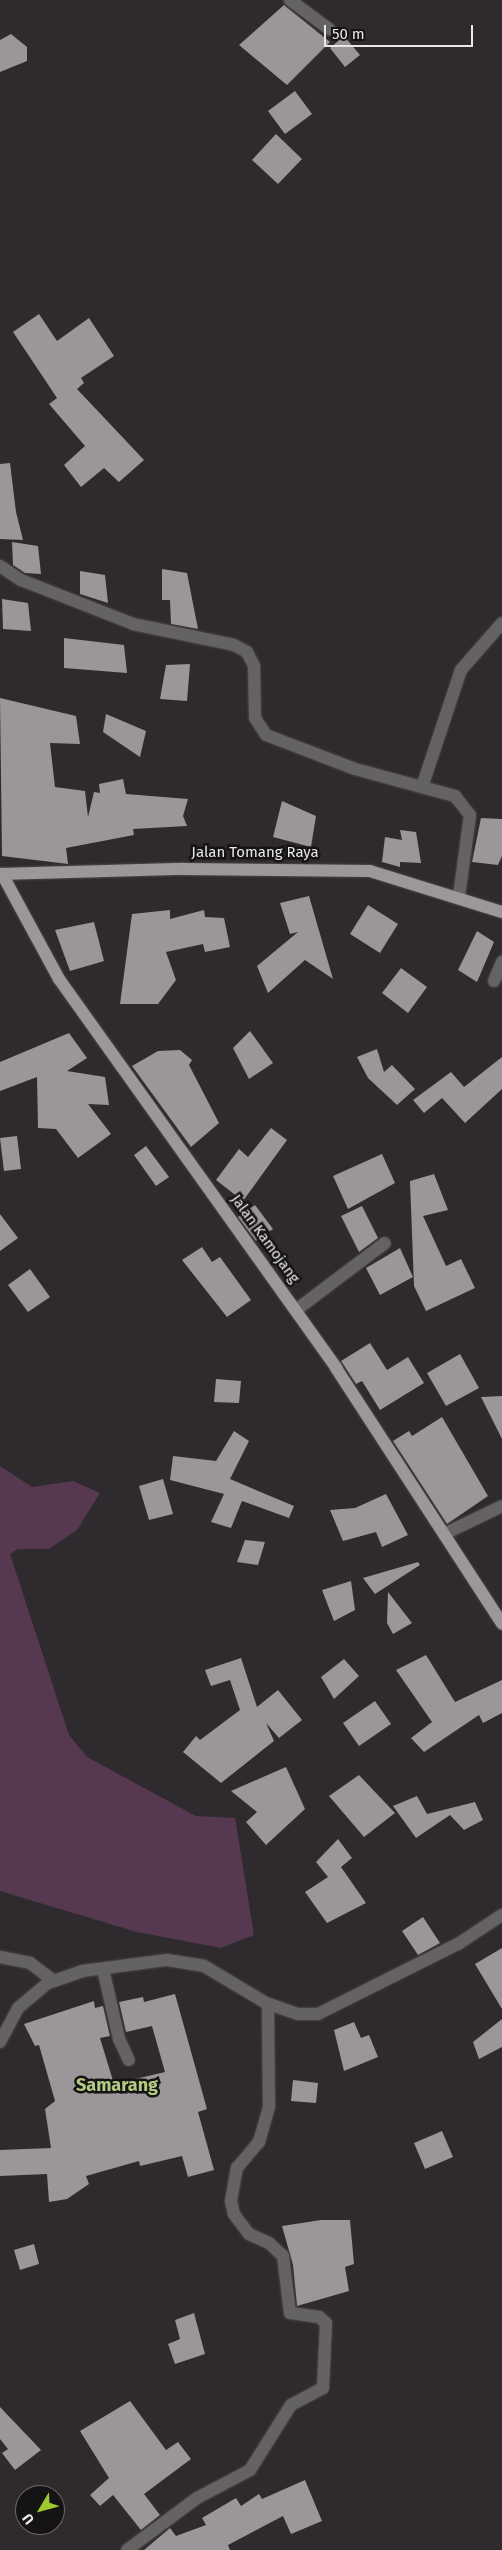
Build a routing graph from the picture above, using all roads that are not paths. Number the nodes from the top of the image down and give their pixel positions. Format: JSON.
{"nodes":[{"id":1,"x":290,"y":0,"type":"edge"},
{"id":2,"x":329,"y":29,"type":"dead end"},
{"id":3,"x":0,"y":566,"type":"edge"},
{"id":4,"x":502,"y":623,"type":"edge"},
{"id":5,"x":422,"y":787,"type":"junction"},
{"id":6,"x":1,"y":874,"type":"edge"},
{"id":7,"x":459,"y":896,"type":"junction"},
{"id":8,"x":502,"y":912,"type":"edge"},
{"id":9,"x":502,"y":962,"type":"edge"},
{"id":10,"x":494,"y":981,"type":"dead end"},
{"id":11,"x":385,"y":1243,"type":"dead end"},
{"id":12,"x":296,"y":1310,"type":"junction"},
{"id":13,"x":502,"y":1506,"type":"edge"},
{"id":14,"x":444,"y":1534,"type":"junction"},
{"id":15,"x":502,"y":1624,"type":"edge"},
{"id":16,"x":502,"y":1915,"type":"edge"},
{"id":17,"x":0,"y":1957,"type":"edge"},
{"id":18,"x":103,"y":1969,"type":"junction"},
{"id":19,"x":54,"y":1980,"type":"junction"},
{"id":20,"x":268,"y":2004,"type":"junction"},
{"id":21,"x":0,"y":2042,"type":"edge"},
{"id":22,"x":129,"y":2060,"type":"dead end"},
{"id":23,"x":127,"y":2550,"type":"edge"}],
"edges":[{"from":1,"to":2,"type":"street"},
{"from":3,"to":5,"type":"street"},
{"from":4,"to":5,"type":"street"},
{"from":5,"to":7,"type":"street"},
{"from":6,"to":7,"type":"main road","name":"Jalan Tomang Raya"},
{"from":6,"to":12,"type":"main road","name":"Jalan Kamojang"},
{"from":7,"to":8,"type":"main road","name":"Jalan Tomang Raya"},
{"from":9,"to":10,"type":"street"},
{"from":11,"to":12,"type":"street"},
{"from":12,"to":14,"type":"main road","name":"Jalan Kamojang"},
{"from":13,"to":14,"type":"street"},
{"from":14,"to":15,"type":"main road","name":"Jalan Kamojang"},
{"from":16,"to":20,"type":"street"},
{"from":17,"to":19,"type":"street"},
{"from":18,"to":19,"type":"street"},
{"from":18,"to":20,"type":"street"},
{"from":18,"to":22,"type":"street"},
{"from":19,"to":21,"type":"street"},
{"from":20,"to":23,"type":"street"}]}
